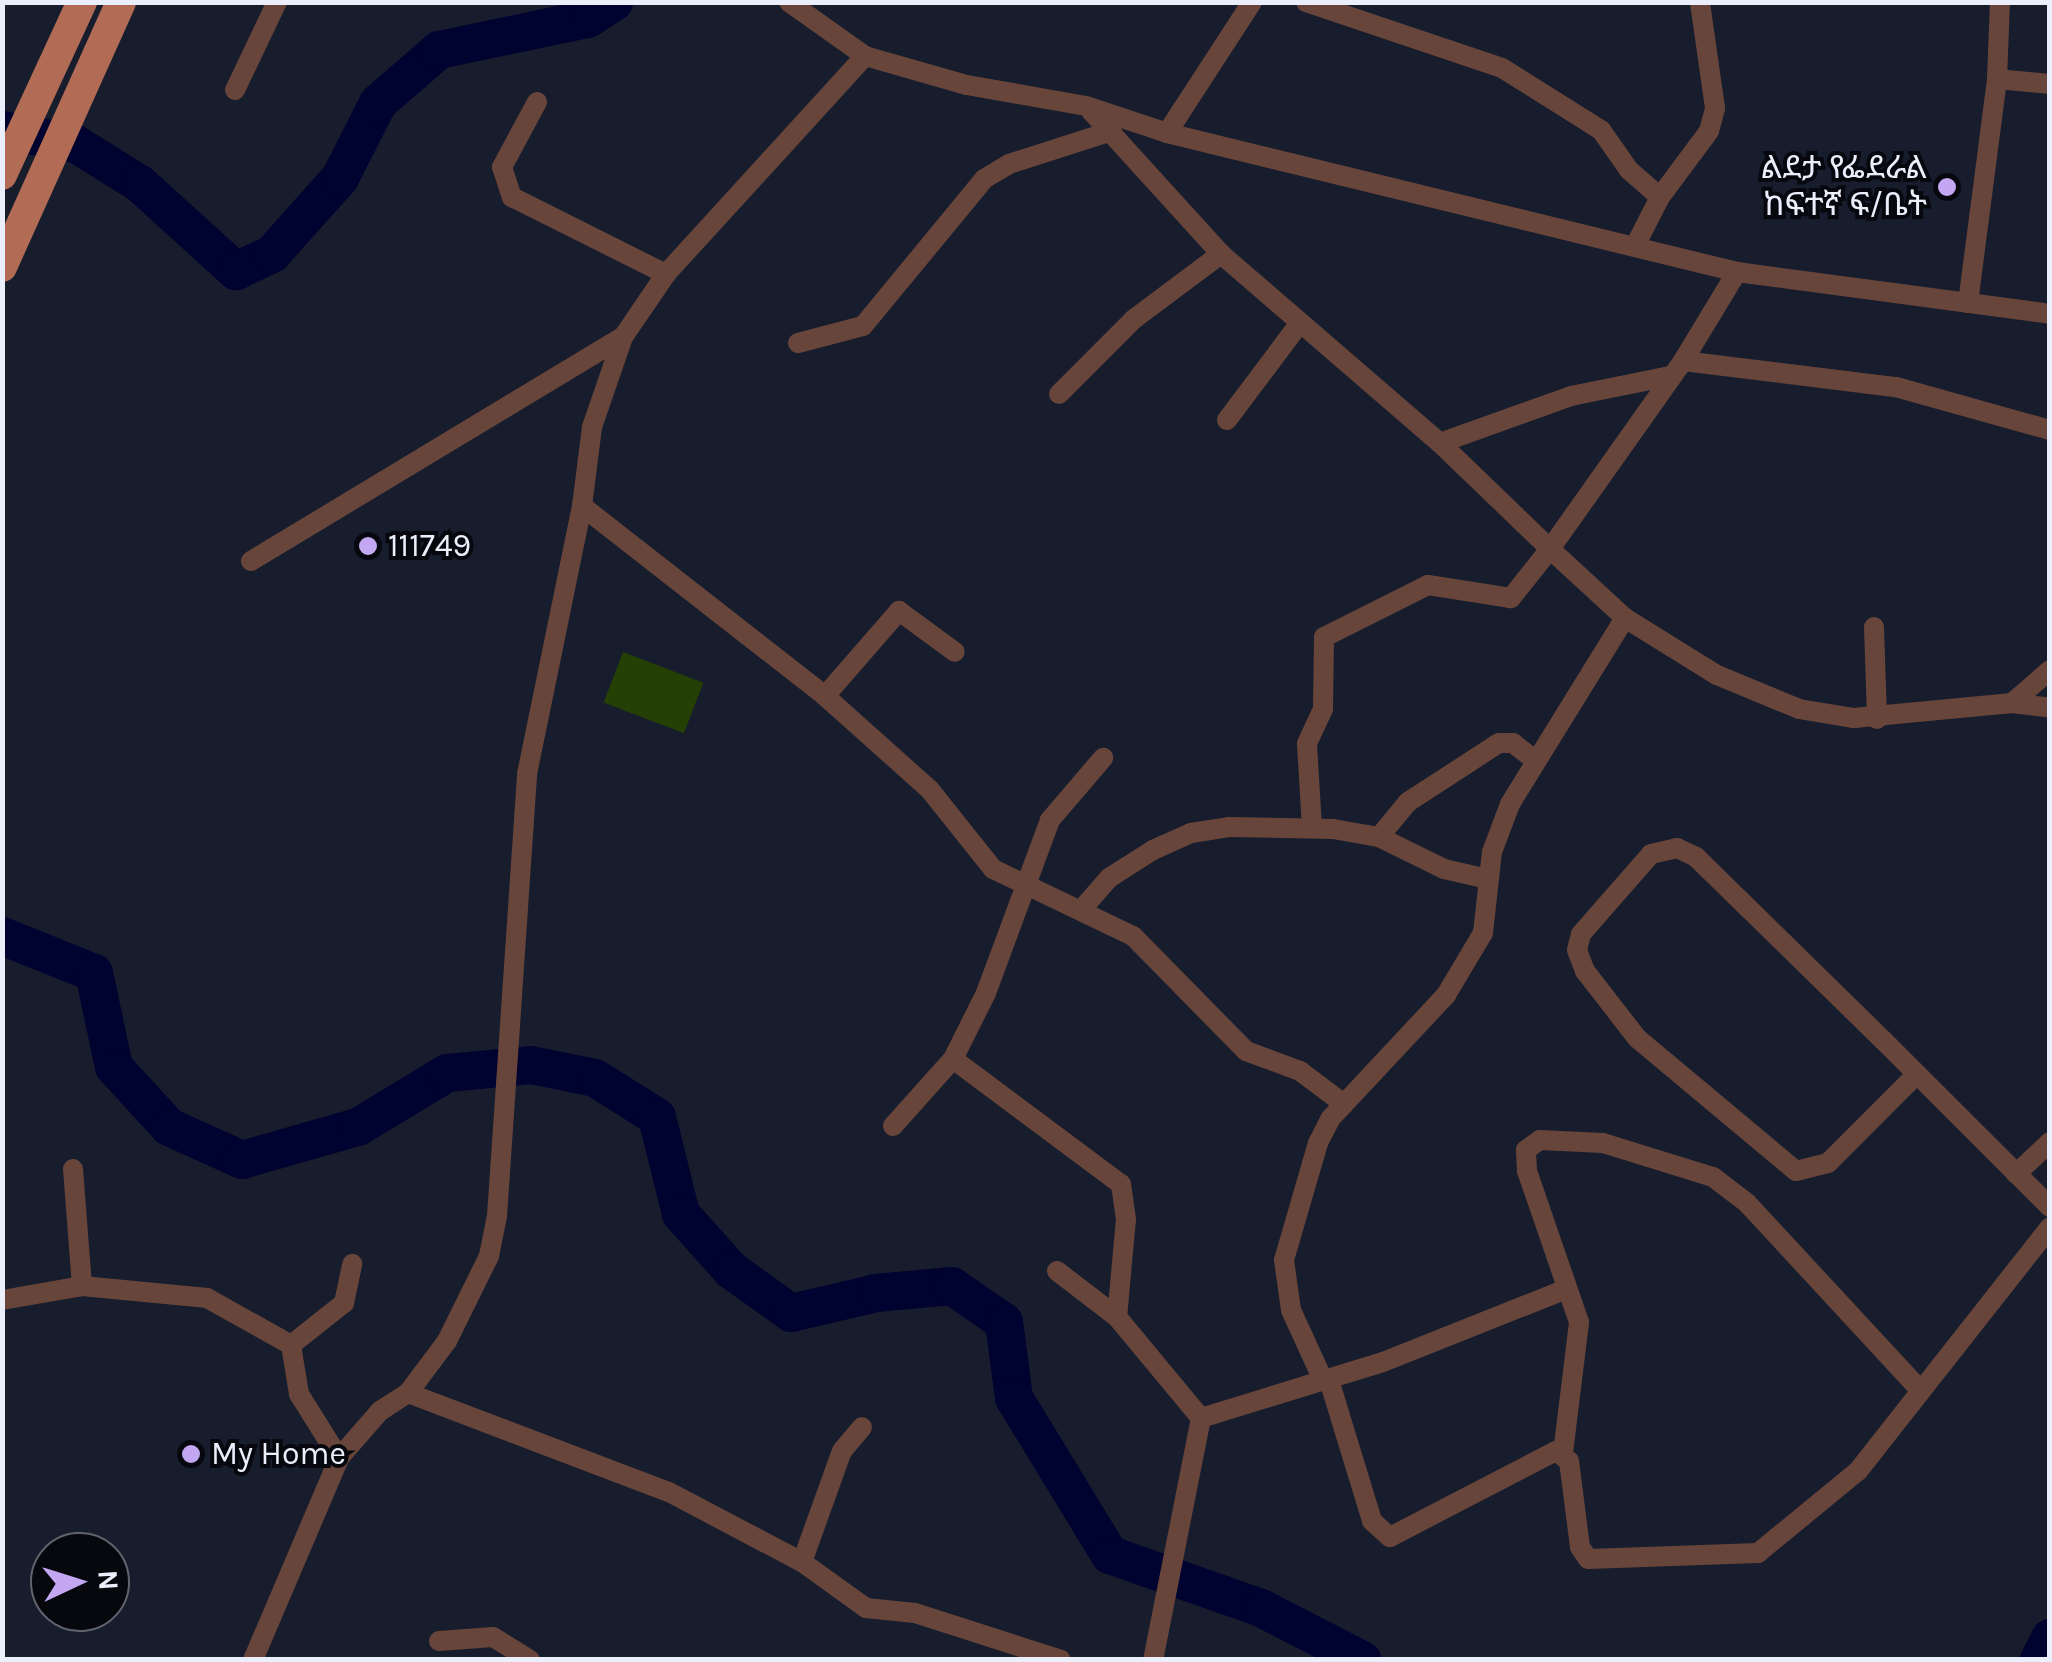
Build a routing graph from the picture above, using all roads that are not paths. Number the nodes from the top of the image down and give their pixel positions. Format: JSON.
{"nodes":[{"id":1,"x":82,"y":2,"type":"edge"},
{"id":2,"x":121,"y":2,"type":"edge"},
{"id":3,"x":277,"y":2,"type":"edge"},
{"id":4,"x":788,"y":2,"type":"edge"},
{"id":5,"x":1252,"y":2,"type":"edge"},
{"id":6,"x":1306,"y":2,"type":"edge"},
{"id":7,"x":1700,"y":2,"type":"edge"},
{"id":8,"x":2000,"y":2,"type":"edge"},
{"id":9,"x":865,"y":56,"type":"junction"},
{"id":10,"x":1997,"y":79,"type":"junction"},
{"id":11,"x":2049,"y":83,"type":"edge"},
{"id":12,"x":235,"y":90,"type":"dead end"},
{"id":13,"x":537,"y":102,"type":"dead end"},
{"id":14,"x":1086,"y":106,"type":"junction"},
{"id":15,"x":1112,"y":132,"type":"junction"},
{"id":16,"x":1167,"y":134,"type":"junction"},
{"id":17,"x":7,"y":166,"type":"edge"},
{"id":18,"x":1660,"y":197,"type":"junction"},
{"id":19,"x":1636,"y":244,"type":"junction"},
{"id":20,"x":1221,"y":254,"type":"junction"},
{"id":21,"x":2,"y":267,"type":"edge"},
{"id":22,"x":1737,"y":272,"type":"junction"},
{"id":23,"x":666,"y":274,"type":"junction"},
{"id":24,"x":1968,"y":303,"type":"junction"},
{"id":25,"x":2050,"y":314,"type":"edge"},
{"id":26,"x":1299,"y":324,"type":"junction"},
{"id":27,"x":623,"y":337,"type":"junction"},
{"id":28,"x":798,"y":343,"type":"dead end"},
{"id":29,"x":1677,"y":368,"type":"junction"},
{"id":30,"x":1059,"y":394,"type":"dead end"},
{"id":31,"x":1227,"y":420,"type":"dead end"},
{"id":32,"x":2050,"y":430,"type":"edge"},
{"id":33,"x":1440,"y":443,"type":"junction"},
{"id":34,"x":582,"y":506,"type":"junction"},
{"id":35,"x":1550,"y":549,"type":"junction"},
{"id":36,"x":252,"y":561,"type":"dead end"},
{"id":37,"x":1625,"y":618,"type":"junction"},
{"id":38,"x":1874,"y":627,"type":"dead end"},
{"id":39,"x":955,"y":652,"type":"dead end"},
{"id":40,"x":2050,"y":670,"type":"edge"},
{"id":41,"x":824,"y":696,"type":"junction"},
{"id":42,"x":2012,"y":703,"type":"junction"},
{"id":43,"x":2050,"y":708,"type":"edge"},
{"id":44,"x":1876,"y":719,"type":"junction"},
{"id":45,"x":1103,"y":758,"type":"dead end"},
{"id":46,"x":1535,"y":760,"type":"junction"},
{"id":47,"x":1312,"y":828,"type":"junction"},
{"id":48,"x":1379,"y":837,"type":"junction"},
{"id":49,"x":1488,"y":879,"type":"junction"},
{"id":50,"x":1024,"y":884,"type":"junction"},
{"id":51,"x":1082,"y":910,"type":"junction"},
{"id":52,"x":954,"y":1059,"type":"junction"},
{"id":53,"x":1917,"y":1074,"type":"junction"},
{"id":54,"x":1344,"y":1104,"type":"junction"},
{"id":55,"x":893,"y":1126,"type":"dead end"},
{"id":56,"x":2050,"y":1142,"type":"edge"},
{"id":57,"x":73,"y":1170,"type":"dead end"},
{"id":58,"x":2016,"y":1174,"type":"junction"},
{"id":59,"x":2050,"y":1207,"type":"edge"},
{"id":60,"x":2050,"y":1226,"type":"edge"},
{"id":61,"x":352,"y":1264,"type":"dead end"},
{"id":62,"x":1057,"y":1270,"type":"dead end"},
{"id":63,"x":82,"y":1286,"type":"junction"},
{"id":64,"x":1566,"y":1288,"type":"junction"},
{"id":65,"x":2,"y":1300,"type":"edge"},
{"id":66,"x":1117,"y":1317,"type":"junction"},
{"id":67,"x":292,"y":1345,"type":"junction"},
{"id":68,"x":1326,"y":1380,"type":"junction"},
{"id":69,"x":1921,"y":1391,"type":"junction"},
{"id":70,"x":408,"y":1393,"type":"junction"},
{"id":71,"x":1202,"y":1418,"type":"junction"},
{"id":72,"x":862,"y":1427,"type":"dead end"},
{"id":73,"x":1563,"y":1452,"type":"junction"},
{"id":74,"x":339,"y":1458,"type":"junction"},
{"id":75,"x":802,"y":1562,"type":"junction"},
{"id":76,"x":439,"y":1641,"type":"dead end"},
{"id":77,"x":252,"y":1660,"type":"edge"},
{"id":78,"x":530,"y":1660,"type":"edge"},
{"id":79,"x":1061,"y":1660,"type":"edge"},
{"id":80,"x":1152,"y":1660,"type":"edge"}],
"edges":[{"from":1,"to":17,"type":"main road"},
{"from":2,"to":21,"type":"main road"},
{"from":3,"to":12,"type":"street"},
{"from":4,"to":9,"type":"street"},
{"from":5,"to":16,"type":"street"},
{"from":6,"to":18,"type":"street"},
{"from":7,"to":18,"type":"street"},
{"from":8,"to":10,"type":"street"},
{"from":9,"to":14,"type":"street"},
{"from":9,"to":23,"type":"street"},
{"from":10,"to":11,"type":"street"},
{"from":10,"to":24,"type":"street"},
{"from":13,"to":23,"type":"street"},
{"from":14,"to":15,"type":"street"},
{"from":14,"to":16,"type":"street"},
{"from":15,"to":20,"type":"street"},
{"from":15,"to":28,"type":"street"},
{"from":16,"to":19,"type":"street"},
{"from":18,"to":19,"type":"street"},
{"from":19,"to":22,"type":"street"},
{"from":20,"to":26,"type":"street"},
{"from":20,"to":30,"type":"street"},
{"from":22,"to":24,"type":"street"},
{"from":22,"to":29,"type":"street"},
{"from":23,"to":27,"type":"street"},
{"from":24,"to":25,"type":"street"},
{"from":26,"to":31,"type":"street"},
{"from":26,"to":33,"type":"street"},
{"from":27,"to":34,"type":"street"},
{"from":27,"to":36,"type":"street"},
{"from":29,"to":32,"type":"street"},
{"from":29,"to":33,"type":"street"},
{"from":29,"to":35,"type":"street"},
{"from":33,"to":35,"type":"street"},
{"from":34,"to":41,"type":"street"},
{"from":34,"to":70,"type":"street"},
{"from":35,"to":37,"type":"street"},
{"from":35,"to":47,"type":"street"},
{"from":37,"to":44,"type":"street"},
{"from":37,"to":46,"type":"street"},
{"from":38,"to":44,"type":"street"},
{"from":39,"to":41,"type":"street"},
{"from":40,"to":42,"type":"street"},
{"from":41,"to":50,"type":"street"},
{"from":42,"to":43,"type":"street"},
{"from":42,"to":44,"type":"street"},
{"from":45,"to":50,"type":"street"},
{"from":46,"to":48,"type":"street"},
{"from":46,"to":49,"type":"street"},
{"from":47,"to":48,"type":"street"},
{"from":47,"to":51,"type":"street"},
{"from":48,"to":49,"type":"street"},
{"from":49,"to":54,"type":"street"},
{"from":50,"to":51,"type":"street"},
{"from":50,"to":52,"type":"street"},
{"from":51,"to":54,"type":"street"},
{"from":52,"to":55,"type":"street"},
{"from":52,"to":66,"type":"street"},
{"from":53,"to":53,"type":"street"},
{"from":53,"to":58,"type":"street"},
{"from":54,"to":68,"type":"street"},
{"from":56,"to":58,"type":"street"},
{"from":57,"to":63,"type":"street"},
{"from":58,"to":59,"type":"street"},
{"from":60,"to":69,"type":"street"},
{"from":61,"to":67,"type":"street"},
{"from":62,"to":66,"type":"street"},
{"from":63,"to":65,"type":"street"},
{"from":63,"to":67,"type":"street"},
{"from":64,"to":68,"type":"street"},
{"from":64,"to":69,"type":"street"},
{"from":64,"to":73,"type":"street"},
{"from":66,"to":71,"type":"street"},
{"from":67,"to":74,"type":"street"},
{"from":68,"to":71,"type":"street"},
{"from":68,"to":73,"type":"street"},
{"from":69,"to":73,"type":"street"},
{"from":70,"to":74,"type":"street"},
{"from":70,"to":75,"type":"street"},
{"from":71,"to":80,"type":"street"},
{"from":72,"to":75,"type":"street"},
{"from":74,"to":77,"type":"street"},
{"from":75,"to":79,"type":"street"},
{"from":76,"to":78,"type":"street"}]}
